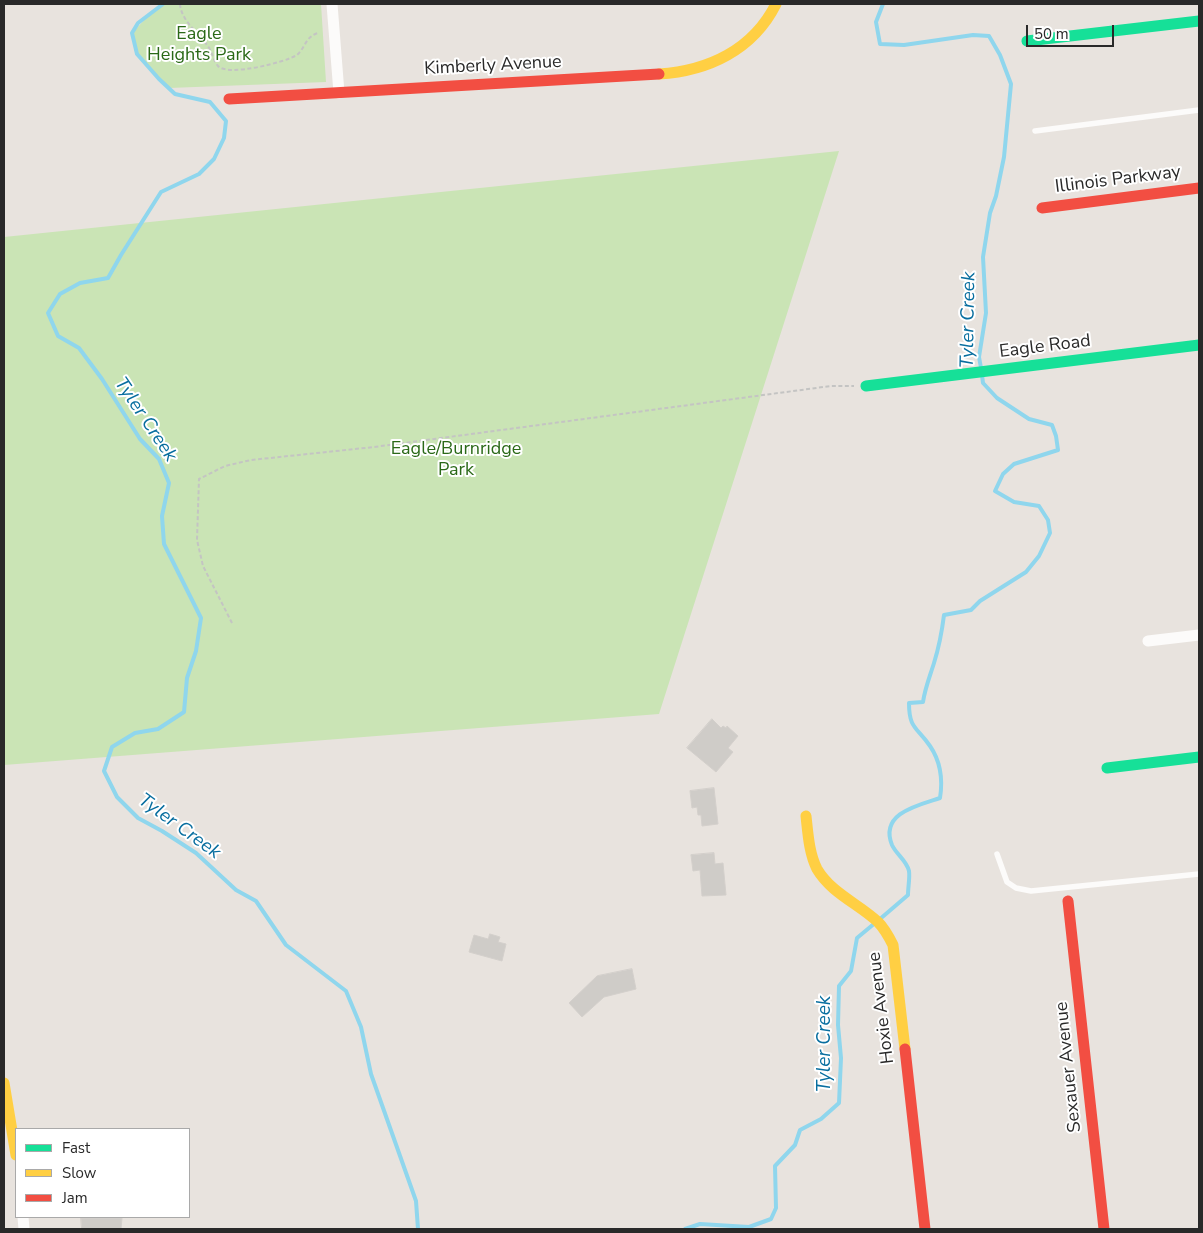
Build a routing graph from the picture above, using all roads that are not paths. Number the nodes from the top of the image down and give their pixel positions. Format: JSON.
{"nodes":[{"id":1,"x":332,"y":4,"type":"edge"},
{"id":2,"x":776,"y":4,"type":"edge"},
{"id":3,"x":1199,"y":21,"type":"edge"},
{"id":4,"x":1027,"y":41,"type":"dead end"},
{"id":5,"x":339,"y":93,"type":"junction"},
{"id":6,"x":229,"y":99,"type":"dead end"},
{"id":7,"x":1199,"y":110,"type":"edge"},
{"id":8,"x":1035,"y":131,"type":"dead end"},
{"id":9,"x":1199,"y":188,"type":"edge"},
{"id":10,"x":1042,"y":208,"type":"dead end"},
{"id":11,"x":1199,"y":345,"type":"edge"},
{"id":12,"x":866,"y":386,"type":"road end"},
{"id":13,"x":1199,"y":635,"type":"edge"},
{"id":14,"x":1148,"y":641,"type":"dead end"},
{"id":15,"x":1199,"y":757,"type":"edge"},
{"id":16,"x":1107,"y":768,"type":"dead end"},
{"id":17,"x":806,"y":816,"type":"dead end"},
{"id":18,"x":997,"y":854,"type":"dead end"},
{"id":19,"x":1199,"y":874,"type":"edge"},
{"id":20,"x":1068,"y":901,"type":"dead end"},
{"id":21,"x":4,"y":1084,"type":"edge"},
{"id":22,"x":15,"y":1146,"type":"edge"},
{"id":23,"x":925,"y":1229,"type":"edge"},
{"id":24,"x":1104,"y":1229,"type":"edge"}],
"edges":[{"from":1,"to":5,"type":"street"},
{"from":2,"to":5,"type":"street","name":"Kimberly Avenue"},
{"from":3,"to":4,"type":"street"},
{"from":5,"to":6,"type":"street","name":"Kimberly Avenue"},
{"from":7,"to":8,"type":"lane"},
{"from":9,"to":10,"type":"street","name":"Illinois Parkway"},
{"from":11,"to":12,"type":"street","name":"Eagle Road"},
{"from":13,"to":14,"type":"street"},
{"from":15,"to":16,"type":"street"},
{"from":17,"to":23,"type":"street","name":"Hoxie Avenue"},
{"from":18,"to":19,"type":"lane"},
{"from":20,"to":24,"type":"street","name":"Sexauer Avenue"},
{"from":21,"to":22,"type":"street"}]}
